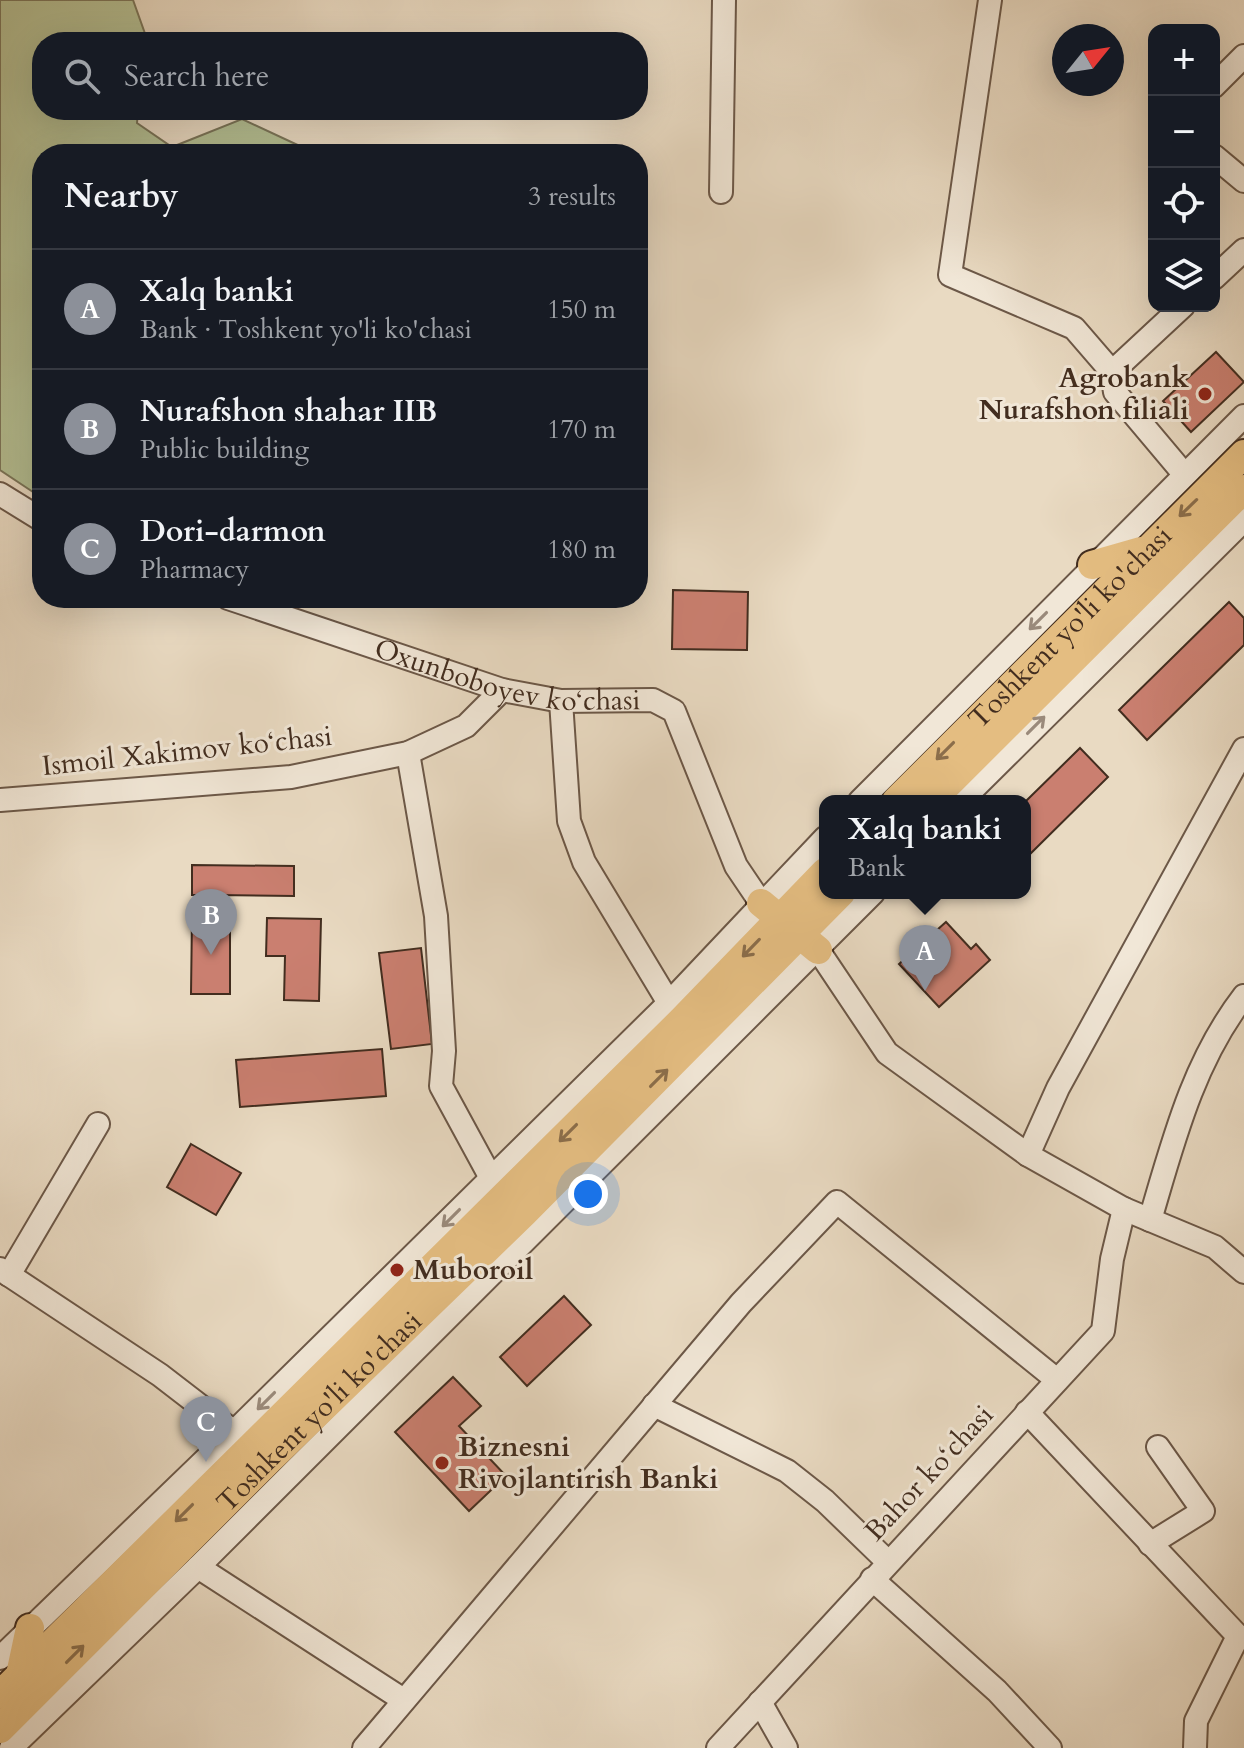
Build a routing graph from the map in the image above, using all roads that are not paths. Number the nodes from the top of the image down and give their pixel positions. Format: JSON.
{"nodes":[{"id":1,"x":724,"y":0,"type":"edge"},
{"id":2,"x":990,"y":0,"type":"edge"},
{"id":3,"x":1244,"y":56,"type":"edge"},
{"id":4,"x":1220,"y":80,"type":"edge"},
{"id":5,"x":1220,"y":161,"type":"edge"},
{"id":6,"x":1244,"y":181,"type":"edge"},
{"id":7,"x":721,"y":192,"type":"dead end"},
{"id":8,"x":1244,"y":250,"type":"edge"},
{"id":9,"x":1220,"y":272,"type":"edge"},
{"id":10,"x":1177,"y":312,"type":"edge"},
{"id":11,"x":1112,"y":372,"type":"junction"},
{"id":12,"x":1244,"y":416,"type":"edge"},
{"id":13,"x":1244,"y":454,"type":"edge"},
{"id":14,"x":1184,"y":474,"type":"junction"},
{"id":15,"x":1244,"y":489,"type":"edge"},
{"id":16,"x":0,"y":494,"type":"edge"},
{"id":17,"x":32,"y":514,"type":"edge"},
{"id":18,"x":1242,"y":525,"type":"edge"},
{"id":19,"x":1146,"y":550,"type":"junction"},
{"id":20,"x":1092,"y":565,"type":"junction"},
{"id":21,"x":1183,"y":579,"type":"junction"},
{"id":22,"x":1142,"y":590,"type":"junction"},
{"id":23,"x":258,"y":608,"type":"edge"},
{"id":24,"x":502,"y":690,"type":"junction"},
{"id":25,"x":561,"y":701,"type":"junction"},
{"id":26,"x":1244,"y":749,"type":"edge"},
{"id":27,"x":408,"y":753,"type":"junction"},
{"id":28,"x":866,"y":795,"type":"edge"},
{"id":29,"x":902,"y":795,"type":"edge"},
{"id":30,"x":937,"y":795,"type":"edge"},
{"id":31,"x":967,"y":795,"type":"edge"},
{"id":32,"x":0,"y":800,"type":"edge"},
{"id":33,"x":819,"y":853,"type":"edge"},
{"id":34,"x":819,"y":881,"type":"edge"},
{"id":35,"x":832,"y":899,"type":"edge"},
{"id":36,"x":858,"y":899,"type":"edge"},
{"id":37,"x":790,"y":927,"type":"junction"},
{"id":38,"x":1244,"y":996,"type":"edge"},
{"id":39,"x":669,"y":1003,"type":"junction"},
{"id":40,"x":98,"y":1124,"type":"dead end"},
{"id":41,"x":1028,"y":1155,"type":"junction"},
{"id":42,"x":491,"y":1178,"type":"junction"},
{"id":43,"x":1124,"y":1209,"type":"junction"},
{"id":44,"x":532,"y":1220,"type":"junction"},
{"id":45,"x":1150,"y":1220,"type":"junction"},
{"id":46,"x":4,"y":1272,"type":"edge"},
{"id":47,"x":1244,"y":1272,"type":"edge"},
{"id":48,"x":1057,"y":1380,"type":"junction"},
{"id":49,"x":654,"y":1405,"type":"junction"},
{"id":50,"x":1027,"y":1412,"type":"junction"},
{"id":51,"x":234,"y":1432,"type":"junction"},
{"id":52,"x":1158,"y":1447,"type":"dead end"},
{"id":53,"x":1150,"y":1544,"type":"junction"},
{"id":54,"x":888,"y":1562,"type":"junction"},
{"id":55,"x":198,"y":1567,"type":"junction"},
{"id":56,"x":872,"y":1579,"type":"junction"},
{"id":57,"x":30,"y":1628,"type":"joint"},
{"id":58,"x":13,"y":1681,"type":"edge"},
{"id":59,"x":402,"y":1699,"type":"junction"},
{"id":60,"x":760,"y":1702,"type":"junction"},
{"id":61,"x":0,"y":1729,"type":"edge"},
{"id":62,"x":21,"y":1739,"type":"edge"},
{"id":63,"x":364,"y":1748,"type":"edge"},
{"id":64,"x":718,"y":1748,"type":"edge"},
{"id":65,"x":786,"y":1748,"type":"edge"},
{"id":66,"x":1050,"y":1748,"type":"edge"},
{"id":67,"x":1195,"y":1748,"type":"edge"}],
"edges":[{"from":1,"to":7,"type":"street"},
{"from":2,"to":11,"type":"street"},
{"from":3,"to":4,"type":"street"},
{"from":5,"to":6,"type":"street"},
{"from":8,"to":9,"type":"street"},
{"from":10,"to":11,"type":"street"},
{"from":11,"to":14,"type":"street"},
{"from":12,"to":14,"type":"street"},
{"from":13,"to":19,"type":"main road","name":"Toshkent yo'li ko'chasi","one_way":true},
{"from":14,"to":20,"type":"street"},
{"from":15,"to":22,"type":"main road","name":"Toshkent yo'li ko'chasi"},
{"from":16,"to":17,"type":"street"},
{"from":18,"to":21,"type":"street"},
{"from":19,"to":20,"type":"main road"},
{"from":19,"to":29,"type":"main road","name":"Toshkent yo'li ko'chasi","one_way":true},
{"from":20,"to":28,"type":"street","one_way":true},
{"from":21,"to":22,"type":"main road"},
{"from":31,"to":21,"type":"street","one_way":true},
{"from":22,"to":30,"type":"main road","name":"Toshkent yo'li ko'chasi"},
{"from":23,"to":24,"type":"street","name":"Oxunboboyev ko‘chasi"},
{"from":24,"to":25,"type":"street","name":"Oxunboboyev ko‘chasi"},
{"from":24,"to":27,"type":"street","name":"Ismoil Xakimov ko‘chasi"},
{"from":25,"to":37,"type":"street","name":"Oxunboboyev ko‘chasi"},
{"from":25,"to":39,"type":"street"},
{"from":26,"to":41,"type":"street"},
{"from":27,"to":32,"type":"street","name":"Ismoil Xakimov ko‘chasi"},
{"from":27,"to":42,"type":"street"},
{"from":33,"to":37,"type":"street"},
{"from":34,"to":37,"type":"main road","name":"Toshkent yo'li ko'chasi"},
{"from":35,"to":37,"type":"main road","name":"Toshkent yo'li ko'chasi"},
{"from":36,"to":37,"type":"street"},
{"from":37,"to":39,"type":"street"},
{"from":37,"to":41,"type":"street","name":"Oxunboboyev ko‘chasi"},
{"from":44,"to":37,"type":"main road","name":"Toshkent yo'li ko'chasi","one_way":true},
{"from":37,"to":58,"type":"main road","name":"Toshkent yo'li ko'chasi","one_way":true},
{"from":38,"to":45,"type":"street"},
{"from":39,"to":42,"type":"street"},
{"from":40,"to":46,"type":"street"},
{"from":41,"to":43,"type":"street","name":"Oxunboboyev ko‘chasi"},
{"from":42,"to":51,"type":"street","one_way":true},
{"from":43,"to":45,"type":"street","name":"Oxunboboyev ko‘chasi"},
{"from":43,"to":48,"type":"street","name":"Bahor ko‘chasi"},
{"from":44,"to":55,"type":"street"},
{"from":58,"to":44,"type":"main road","name":"Toshkent yo'li ko'chasi","one_way":true},
{"from":45,"to":47,"type":"street","name":"Oxunboboyev ko‘chasi"},
{"from":46,"to":51,"type":"street"},
{"from":48,"to":49,"type":"street"},
{"from":48,"to":50,"type":"street","name":"Bahor ko‘chasi"},
{"from":49,"to":54,"type":"street"},
{"from":49,"to":59,"type":"street"},
{"from":50,"to":53,"type":"street"},
{"from":50,"to":54,"type":"street","name":"Bahor ko‘chasi"},
{"from":51,"to":57,"type":"street"},
{"from":52,"to":53,"type":"street"},
{"from":53,"to":67,"type":"street"},
{"from":54,"to":56,"type":"street","name":"Bahor ko‘chasi"},
{"from":55,"to":59,"type":"street"},
{"from":55,"to":62,"type":"street"},
{"from":56,"to":60,"type":"street","name":"Bahor ko‘chasi"},
{"from":56,"to":66,"type":"street"},
{"from":57,"to":58,"type":"main road"},
{"from":58,"to":61,"type":"main road","name":"Toshkent yo'li ko'chasi"},
{"from":58,"to":62,"type":"main road"},
{"from":59,"to":63,"type":"street"},
{"from":60,"to":64,"type":"street","name":"Bahor ko‘chasi"},
{"from":60,"to":65,"type":"street"}]}
